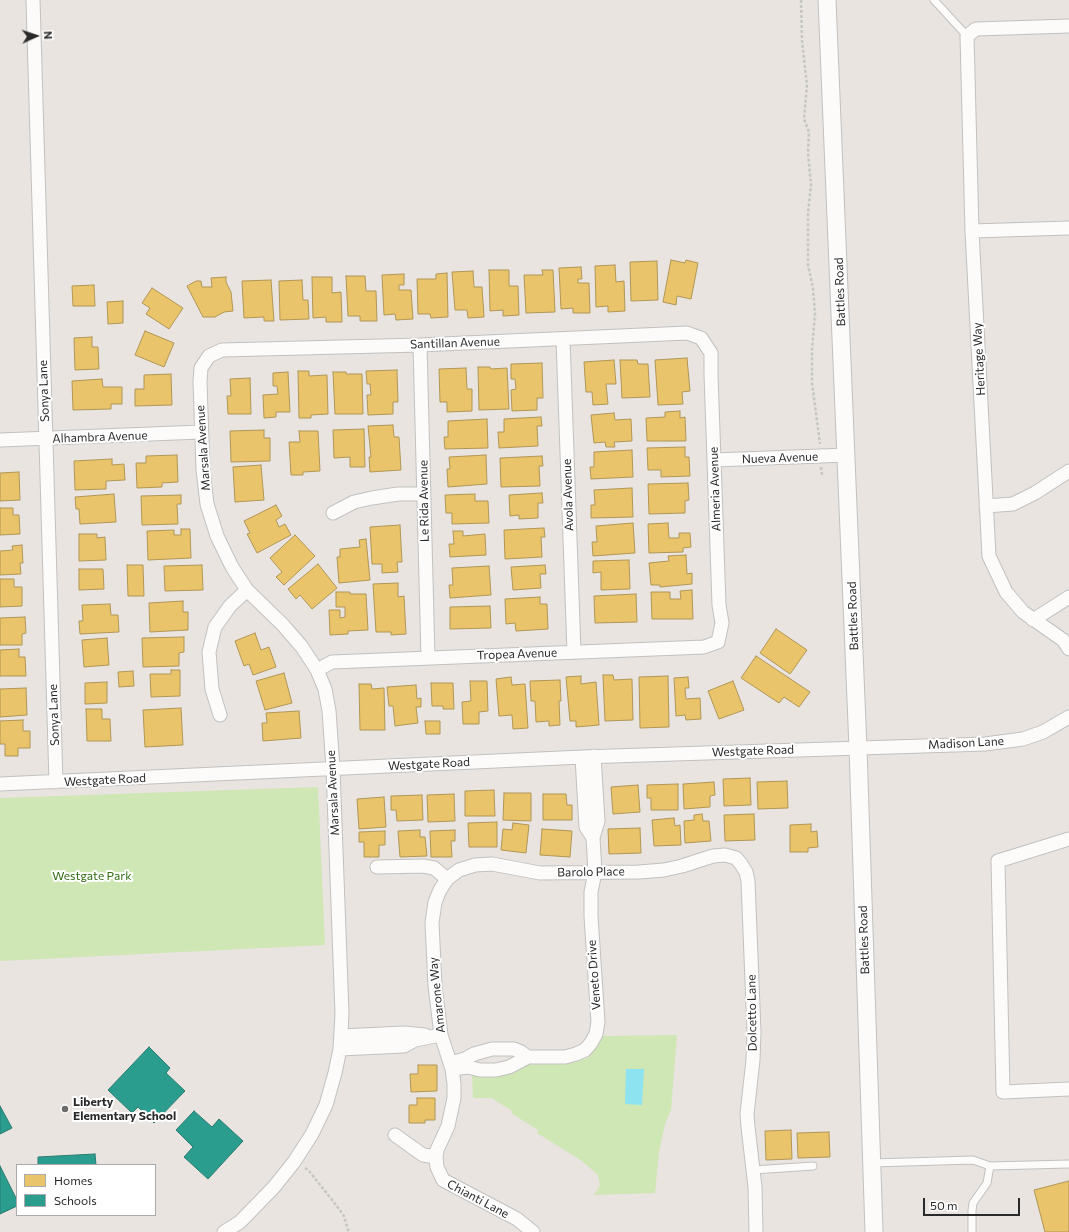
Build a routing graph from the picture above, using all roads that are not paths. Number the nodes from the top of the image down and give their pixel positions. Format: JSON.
{"nodes":[{"id":1,"x":33,"y":0,"type":"edge"},
{"id":2,"x":828,"y":0,"type":"edge"},
{"id":3,"x":934,"y":0,"type":"edge"},
{"id":4,"x":1069,"y":26,"type":"edge"},
{"id":5,"x":967,"y":36,"type":"junction"},
{"id":6,"x":1069,"y":228,"type":"edge"},
{"id":7,"x":972,"y":231,"type":"junction"},
{"id":8,"x":701,"y":338,"type":"joint"},
{"id":9,"x":563,"y":339,"type":"junction"},
{"id":10,"x":420,"y":345,"type":"junction"},
{"id":11,"x":209,"y":356,"type":"joint"},
{"id":12,"x":201,"y":432,"type":"junction"},
{"id":13,"x":46,"y":439,"type":"junction"},
{"id":14,"x":0,"y":440,"type":"edge"},
{"id":15,"x":847,"y":456,"type":"junction"},
{"id":16,"x":714,"y":460,"type":"junction"},
{"id":17,"x":1069,"y":471,"type":"edge"},
{"id":18,"x":423,"y":494,"type":"junction"},
{"id":19,"x":986,"y":506,"type":"junction"},
{"id":20,"x":333,"y":513,"type":"dead end"},
{"id":21,"x":247,"y":590,"type":"junction"},
{"id":22,"x":1069,"y":597,"type":"edge"},
{"id":23,"x":1033,"y":620,"type":"junction"},
{"id":24,"x":718,"y":642,"type":"joint"},
{"id":25,"x":1069,"y":650,"type":"edge"},
{"id":26,"x":574,"y":652,"type":"junction"},
{"id":27,"x":428,"y":658,"type":"junction"},
{"id":28,"x":317,"y":670,"type":"junction"},
{"id":29,"x":220,"y":716,"type":"dead end"},
{"id":30,"x":1069,"y":717,"type":"edge"},
{"id":31,"x":858,"y":748,"type":"junction"},
{"id":32,"x":588,"y":756,"type":"junction"},
{"id":33,"x":333,"y":768,"type":"junction"},
{"id":34,"x":56,"y":782,"type":"junction"},
{"id":35,"x":0,"y":784,"type":"edge"},
{"id":36,"x":1069,"y":839,"type":"edge"},
{"id":37,"x":736,"y":858,"type":"joint"},
{"id":38,"x":377,"y":867,"type":"dead end"},
{"id":39,"x":595,"y":872,"type":"junction"},
{"id":40,"x":448,"y":879,"type":"junction"},
{"id":41,"x":441,"y":1035,"type":"junction"},
{"id":42,"x":340,"y":1043,"type":"junction"},
{"id":43,"x":528,"y":1057,"type":"junction"},
{"id":44,"x":451,"y":1066,"type":"junction"},
{"id":45,"x":1069,"y":1089,"type":"edge"},
{"id":46,"x":395,"y":1135,"type":"dead end"},
{"id":47,"x":436,"y":1157,"type":"junction"},
{"id":48,"x":871,"y":1163,"type":"junction"},
{"id":49,"x":1069,"y":1164,"type":"edge"},
{"id":50,"x":813,"y":1166,"type":"dead end"},
{"id":51,"x":990,"y":1166,"type":"junction"},
{"id":52,"x":752,"y":1170,"type":"junction"},
{"id":53,"x":224,"y":1232,"type":"edge"},
{"id":54,"x":533,"y":1232,"type":"edge"},
{"id":55,"x":756,"y":1232,"type":"edge"},
{"id":56,"x":874,"y":1232,"type":"edge"},
{"id":57,"x":972,"y":1232,"type":"edge"}],
"edges":[{"from":1,"to":13,"type":"street","name":"Sonya Lane"},
{"from":2,"to":15,"type":"street","name":"Battles Road"},
{"from":3,"to":5,"type":"lane"},
{"from":4,"to":5,"type":"street"},
{"from":5,"to":7,"type":"street","name":"Heritage Way"},
{"from":6,"to":7,"type":"street"},
{"from":7,"to":19,"type":"street","name":"Heritage Way"},
{"from":8,"to":9,"type":"street","name":"Santillan Avenue"},
{"from":8,"to":16,"type":"street","name":"Almeria Avenue"},
{"from":9,"to":10,"type":"street","name":"Santillan Avenue"},
{"from":9,"to":26,"type":"street","name":"Avola Avenue"},
{"from":10,"to":11,"type":"street","name":"Santillan Avenue"},
{"from":10,"to":18,"type":"street","name":"Le Rida Avenue"},
{"from":11,"to":12,"type":"street","name":"Marsala Avenue"},
{"from":12,"to":13,"type":"street","name":"Alhambra Avenue"},
{"from":12,"to":21,"type":"street","name":"Marsala Avenue"},
{"from":13,"to":14,"type":"street","name":"Alhambra Avenue"},
{"from":13,"to":34,"type":"street","name":"Sonya Lane"},
{"from":15,"to":16,"type":"street","name":"Nueva Avenue"},
{"from":15,"to":31,"type":"street","name":"Battles Road"},
{"from":16,"to":24,"type":"street","name":"Almeria Avenue"},
{"from":17,"to":19,"type":"street"},
{"from":18,"to":20,"type":"street"},
{"from":18,"to":27,"type":"street","name":"Le Rida Avenue"},
{"from":19,"to":23,"type":"street","name":"Heritage Way"},
{"from":21,"to":28,"type":"street","name":"Marsala Avenue"},
{"from":21,"to":29,"type":"street"},
{"from":22,"to":23,"type":"street"},
{"from":23,"to":25,"type":"street","name":"Heritage Way"},
{"from":24,"to":26,"type":"street","name":"Tropea Avenue"},
{"from":26,"to":27,"type":"street","name":"Tropea Avenue"},
{"from":27,"to":28,"type":"street","name":"Tropea Avenue"},
{"from":28,"to":33,"type":"street","name":"Marsala Avenue"},
{"from":30,"to":31,"type":"street","name":"Madison Lane"},
{"from":31,"to":32,"type":"street","name":"Westgate Road"},
{"from":31,"to":48,"type":"street","name":"Battles Road"},
{"from":32,"to":33,"type":"street","name":"Westgate Road"},
{"from":32,"to":39,"type":"street","name":"Veneto Drive"},
{"from":33,"to":34,"type":"street","name":"Westgate Road"},
{"from":33,"to":42,"type":"street","name":"Marsala Avenue"},
{"from":34,"to":35,"type":"street","name":"Westgate Road"},
{"from":36,"to":45,"type":"street"},
{"from":37,"to":39,"type":"street","name":"Barolo Place"},
{"from":37,"to":52,"type":"street","name":"Dolcetto Lane"},
{"from":38,"to":40,"type":"street"},
{"from":39,"to":40,"type":"street","name":"Barolo Place"},
{"from":39,"to":43,"type":"street","name":"Veneto Drive"},
{"from":40,"to":41,"type":"street","name":"Amarone Way"},
{"from":41,"to":42,"type":"street"},
{"from":41,"to":44,"type":"street","name":"Amarone Way"},
{"from":42,"to":53,"type":"street","name":"Marsala Avenue"},
{"from":43,"to":44,"type":"street","name":"Veneto Drive"},
{"from":43,"to":44,"type":"street","name":"Veneto Drive"},
{"from":44,"to":47,"type":"street","name":"Amarone Way"},
{"from":46,"to":47,"type":"street"},
{"from":47,"to":54,"type":"street","name":"Chianti Lane"},
{"from":48,"to":51,"type":"lane"},
{"from":48,"to":56,"type":"street","name":"Battles Road"},
{"from":49,"to":51,"type":"lane"},
{"from":50,"to":52,"type":"lane"},
{"from":51,"to":57,"type":"lane"},
{"from":52,"to":55,"type":"street","name":"Dolcetto Lane"}]}
